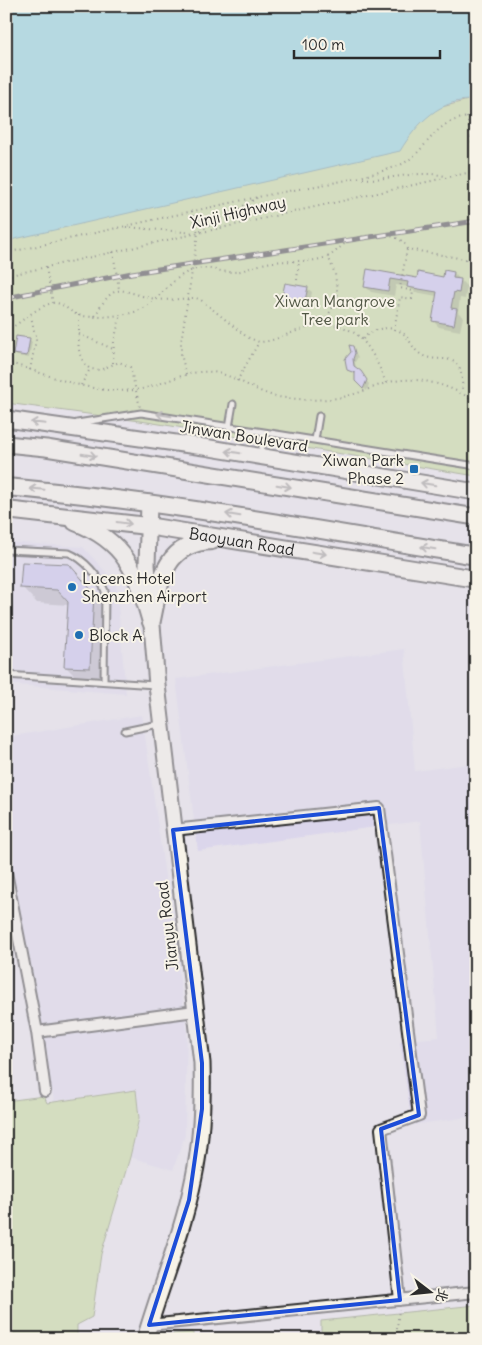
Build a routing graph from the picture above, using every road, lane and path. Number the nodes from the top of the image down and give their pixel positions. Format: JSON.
{"nodes":[{"id":1,"x":467,"y":117,"type":"junction"},
{"id":2,"x":476,"y":117,"type":"edge"},
{"id":3,"x":476,"y":166,"type":"edge"},
{"id":4,"x":476,"y":171,"type":"edge"},
{"id":5,"x":447,"y":177,"type":"junction"},
{"id":6,"x":356,"y":178,"type":"junction"},
{"id":7,"x":260,"y":196,"type":"junction"},
{"id":8,"x":192,"y":211,"type":"junction"},
{"id":9,"x":124,"y":226,"type":"junction"},
{"id":10,"x":198,"y":233,"type":"junction"},
{"id":11,"x":407,"y":249,"type":"junction"},
{"id":12,"x":113,"y":252,"type":"junction"},
{"id":13,"x":6,"y":253,"type":"edge"},
{"id":14,"x":328,"y":256,"type":"junction"},
{"id":15,"x":299,"y":261,"type":"junction"},
{"id":16,"x":476,"y":261,"type":"edge"},
{"id":17,"x":46,"y":267,"type":"junction"},
{"id":18,"x":192,"y":270,"type":"junction"},
{"id":19,"x":6,"y":276,"type":"edge"},
{"id":20,"x":297,"y":280,"type":"dead end"},
{"id":21,"x":120,"y":290,"type":"junction"},
{"id":22,"x":189,"y":298,"type":"junction"},
{"id":23,"x":155,"y":299,"type":"junction"},
{"id":24,"x":53,"y":303,"type":"junction"},
{"id":25,"x":121,"y":314,"type":"junction"},
{"id":26,"x":78,"y":315,"type":"junction"},
{"id":27,"x":31,"y":316,"type":"junction"},
{"id":28,"x":94,"y":316,"type":"junction"},
{"id":29,"x":322,"y":326,"type":"junction"},
{"id":30,"x":394,"y":330,"type":"junction"},
{"id":31,"x":6,"y":331,"type":"edge"},
{"id":32,"x":79,"y":334,"type":"junction"},
{"id":33,"x":363,"y":339,"type":"junction"},
{"id":34,"x":259,"y":342,"type":"junction"},
{"id":35,"x":113,"y":349,"type":"junction"},
{"id":36,"x":6,"y":362,"type":"edge"},
{"id":37,"x":113,"y":363,"type":"junction"},
{"id":38,"x":90,"y":369,"type":"junction"},
{"id":39,"x":30,"y":370,"type":"junction"},
{"id":40,"x":186,"y":374,"type":"junction"},
{"id":41,"x":237,"y":381,"type":"junction"},
{"id":42,"x":386,"y":383,"type":"junction"},
{"id":43,"x":81,"y":386,"type":"junction"},
{"id":44,"x":136,"y":390,"type":"junction"},
{"id":45,"x":462,"y":393,"type":"junction"},
{"id":46,"x":476,"y":402,"type":"edge"},
{"id":47,"x":233,"y":404,"type":"dead end"},
{"id":48,"x":141,"y":413,"type":"junction"},
{"id":49,"x":319,"y":416,"type":"dead end"},
{"id":50,"x":6,"y":419,"type":"edge"},
{"id":51,"x":63,"y":425,"type":"junction"},
{"id":52,"x":229,"y":427,"type":"junction"},
{"id":53,"x":264,"y":432,"type":"junction"},
{"id":54,"x":315,"y":440,"type":"junction"},
{"id":55,"x":6,"y":444,"type":"edge"},
{"id":56,"x":260,"y":456,"type":"junction"},
{"id":57,"x":476,"y":466,"type":"edge"},
{"id":58,"x":6,"y":487,"type":"edge"},
{"id":59,"x":476,"y":492,"type":"edge"},
{"id":60,"x":149,"y":503,"type":"junction"},
{"id":61,"x":6,"y":510,"type":"edge"},
{"id":62,"x":42,"y":512,"type":"junction"},
{"id":63,"x":476,"y":517,"type":"edge"},
{"id":64,"x":147,"y":526,"type":"junction"},
{"id":65,"x":233,"y":539,"type":"junction"},
{"id":66,"x":6,"y":550,"type":"edge"},
{"id":67,"x":476,"y":556,"type":"edge"},
{"id":68,"x":448,"y":574,"type":"junction"},
{"id":69,"x":476,"y":579,"type":"edge"},
{"id":70,"x":476,"y":584,"type":"edge"},
{"id":71,"x":151,"y":622,"type":"junction"},
{"id":72,"x":6,"y":675,"type":"edge"},
{"id":73,"x":104,"y":682,"type":"junction"},
{"id":74,"x":157,"y":685,"type":"junction"},
{"id":75,"x":161,"y":724,"type":"junction"},
{"id":76,"x":125,"y":731,"type":"dead end"},
{"id":77,"x":173,"y":830,"type":"junction"},
{"id":78,"x":6,"y":872,"type":"edge"},
{"id":79,"x":11,"y":923,"type":"edge"},
{"id":80,"x":195,"y":1011,"type":"junction"},
{"id":81,"x":37,"y":1032,"type":"junction"},
{"id":82,"x":45,"y":1091,"type":"dead end"},
{"id":83,"x":476,"y":1292,"type":"edge"},
{"id":84,"x":400,"y":1300,"type":"junction"},
{"id":85,"x":147,"y":1332,"type":"edge"},
{"id":86,"x":396,"y":1339,"type":"edge"}],
"edges":[{"from":1,"to":2,"type":"path"},
{"from":1,"to":3,"type":"path"},
{"from":1,"to":6,"type":"path"},
{"from":4,"to":5,"type":"path","name":"Xinji Highway"},
{"from":5,"to":6,"type":"path"},
{"from":5,"to":10,"type":"path","name":"Xinji Highway"},
{"from":6,"to":7,"type":"path"},
{"from":7,"to":8,"type":"path"},
{"from":7,"to":10,"type":"path"},
{"from":8,"to":9,"type":"path"},
{"from":8,"to":10,"type":"path"},
{"from":9,"to":10,"type":"path"},
{"from":9,"to":13,"type":"path"},
{"from":10,"to":12,"type":"path","name":"Xinji Highway"},
{"from":10,"to":18,"type":"path"},
{"from":11,"to":14,"type":"path"},
{"from":11,"to":16,"type":"path"},
{"from":11,"to":30,"type":"path"},
{"from":12,"to":17,"type":"path","name":"Xinji Highway"},
{"from":12,"to":21,"type":"path"},
{"from":14,"to":15,"type":"path"},
{"from":14,"to":29,"type":"path"},
{"from":15,"to":18,"type":"path"},
{"from":15,"to":20,"type":"path"},
{"from":17,"to":19,"type":"path","name":"Xinji Highway"},
{"from":17,"to":24,"type":"path"},
{"from":18,"to":22,"type":"path"},
{"from":18,"to":23,"type":"path"},
{"from":21,"to":23,"type":"path"},
{"from":21,"to":28,"type":"path"},
{"from":22,"to":23,"type":"path"},
{"from":22,"to":34,"type":"path"},
{"from":22,"to":40,"type":"path"},
{"from":23,"to":25,"type":"path"},
{"from":24,"to":26,"type":"path"},
{"from":24,"to":27,"type":"path"},
{"from":25,"to":28,"type":"path"},
{"from":25,"to":35,"type":"path"},
{"from":26,"to":28,"type":"path"},
{"from":26,"to":32,"type":"path"},
{"from":27,"to":31,"type":"path"},
{"from":27,"to":39,"type":"path"},
{"from":29,"to":33,"type":"path"},
{"from":29,"to":34,"type":"path"},
{"from":30,"to":33,"type":"path"},
{"from":30,"to":45,"type":"path"},
{"from":32,"to":35,"type":"path"},
{"from":32,"to":38,"type":"path"},
{"from":33,"to":42,"type":"path"},
{"from":34,"to":41,"type":"path"},
{"from":35,"to":37,"type":"path"},
{"from":36,"to":39,"type":"path"},
{"from":37,"to":38,"type":"path"},
{"from":37,"to":44,"type":"path"},
{"from":38,"to":43,"type":"path"},
{"from":39,"to":43,"type":"path"},
{"from":40,"to":41,"type":"path"},
{"from":40,"to":44,"type":"path"},
{"from":41,"to":42,"type":"path"},
{"from":42,"to":45,"type":"path"},
{"from":43,"to":44,"type":"path"},
{"from":44,"to":48,"type":"path"},
{"from":45,"to":46,"type":"path"},
{"from":47,"to":52,"type":"lane"},
{"from":48,"to":51,"type":"lane"},
{"from":52,"to":48,"type":"lane","one_way":true},
{"from":49,"to":54,"type":"lane"},
{"from":51,"to":50,"type":"main road","name":"Jinwan Boulevard","one_way":true},
{"from":56,"to":51,"type":"main road","name":"Jinwan Boulevard","one_way":true},
{"from":52,"to":53,"type":"lane"},
{"from":53,"to":54,"type":"lane"},
{"from":53,"to":56,"type":"lane"},
{"from":54,"to":57,"type":"lane"},
{"from":55,"to":63,"type":"main road","one_way":true},
{"from":59,"to":56,"type":"main road","name":"Jinwan Boulevard","one_way":true},
{"from":60,"to":58,"type":"main road","name":"Baoyuan Road","one_way":true},
{"from":60,"to":64,"type":"main road","name":"Jianyu Road"},
{"from":67,"to":60,"type":"main road","name":"Baoyuan Road","one_way":true},
{"from":61,"to":62,"type":"main road","name":"Baoyuan Road"},
{"from":62,"to":64,"type":"main road","name":"Baoyuan Road","one_way":true},
{"from":62,"to":71,"type":"main road"},
{"from":64,"to":65,"type":"main road","name":"Baoyuan Road"},
{"from":64,"to":71,"type":"main road","name":"Jianyu Road"},
{"from":65,"to":68,"type":"main road","name":"Baoyuan Road","one_way":true},
{"from":65,"to":71,"type":"main road"},
{"from":66,"to":73,"type":"lane"},
{"from":68,"to":69,"type":"main road","name":"Baoyuan Road"},
{"from":68,"to":70,"type":"main road"},
{"from":71,"to":74,"type":"main road","name":"Jianyu Road"},
{"from":72,"to":73,"type":"lane"},
{"from":73,"to":74,"type":"lane"},
{"from":74,"to":75,"type":"main road","name":"Jianyu Road"},
{"from":75,"to":76,"type":"lane"},
{"from":75,"to":77,"type":"main road","name":"Jianyu Road"},
{"from":77,"to":80,"type":"main road","name":"Jianyu Road"},
{"from":77,"to":84,"type":"street"},
{"from":78,"to":79,"type":"street"},
{"from":79,"to":81,"type":"street"},
{"from":80,"to":81,"type":"street"},
{"from":80,"to":85,"type":"main road","name":"Jianyu Road"},
{"from":81,"to":82,"type":"street"},
{"from":83,"to":84,"type":"street"},
{"from":84,"to":85,"type":"street"},
{"from":84,"to":86,"type":"path"}]}
